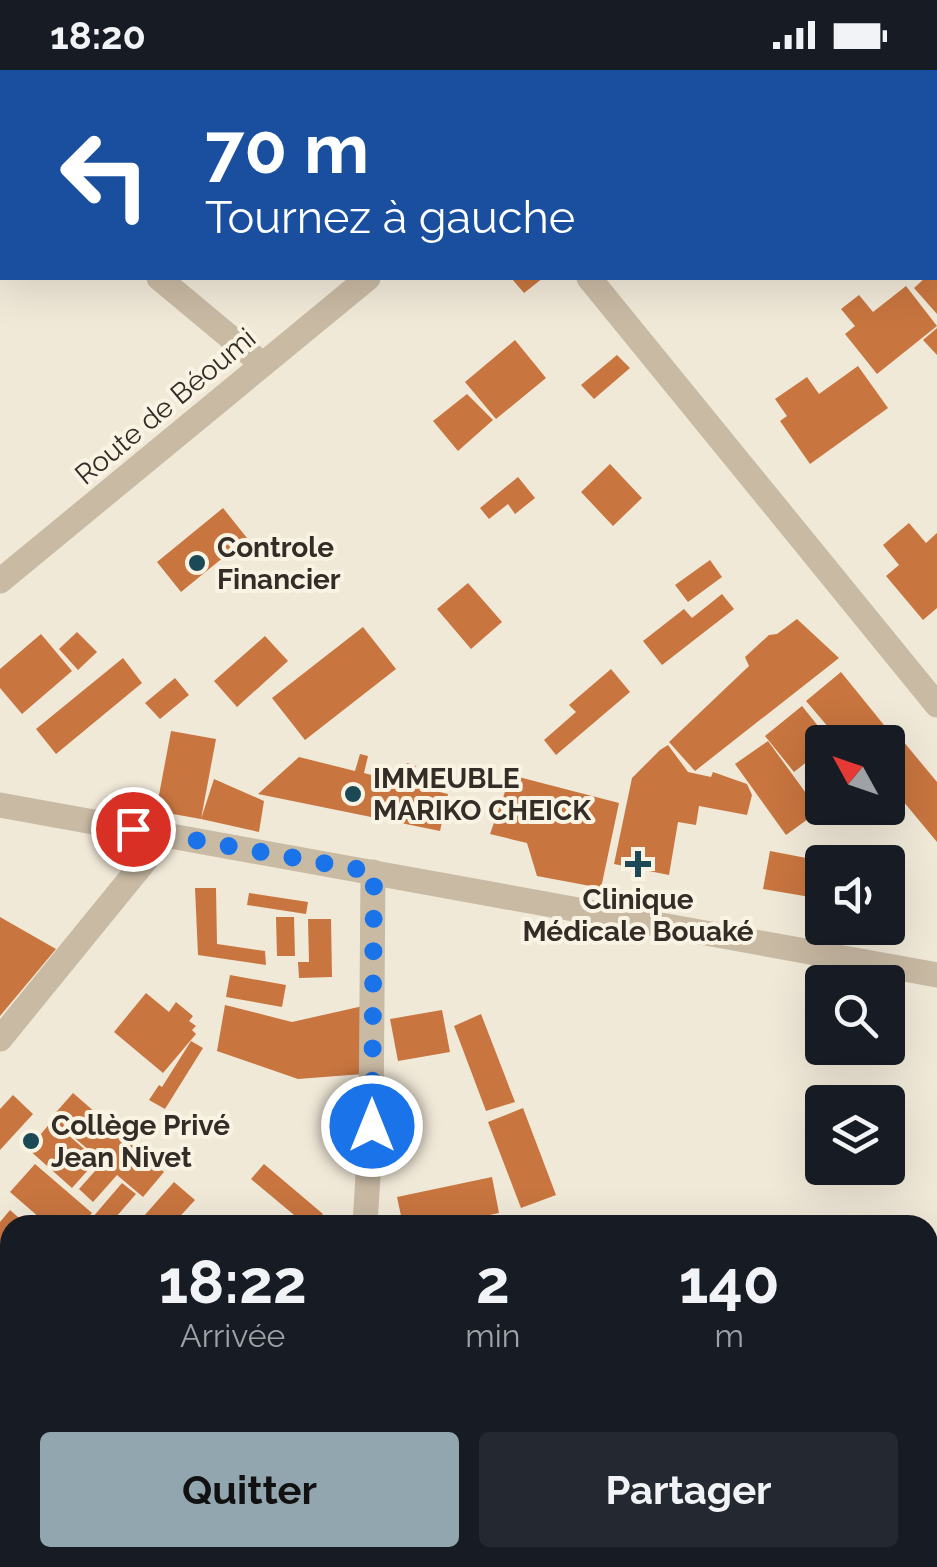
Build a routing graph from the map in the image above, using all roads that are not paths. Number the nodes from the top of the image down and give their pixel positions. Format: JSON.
{"nodes":[{"id":1,"x":161,"y":280,"type":"edge"},
{"id":2,"x":366,"y":280,"type":"edge"},
{"id":3,"x":591,"y":280,"type":"edge"},
{"id":4,"x":262,"y":364,"type":"junction"},
{"id":5,"x":0,"y":582,"type":"edge"},
{"id":6,"x":937,"y":704,"type":"edge"},
{"id":7,"x":0,"y":805,"type":"edge"},
{"id":8,"x":166,"y":835,"type":"junction"},
{"id":9,"x":374,"y":872,"type":"junction"},
{"id":10,"x":937,"y":975,"type":"edge"},
{"id":11,"x":0,"y":1039,"type":"edge"},
{"id":12,"x":366,"y":1215,"type":"edge"}],
"edges":[{"from":1,"to":4,"type":"street"},
{"from":2,"to":4,"type":"street","name":"Route de Béoumi"},
{"from":3,"to":6,"type":"street"},
{"from":4,"to":5,"type":"street","name":"Route de Béoumi"},
{"from":7,"to":8,"type":"street"},
{"from":8,"to":9,"type":"street"},
{"from":8,"to":11,"type":"street"},
{"from":9,"to":10,"type":"street"},
{"from":9,"to":12,"type":"street"}]}
